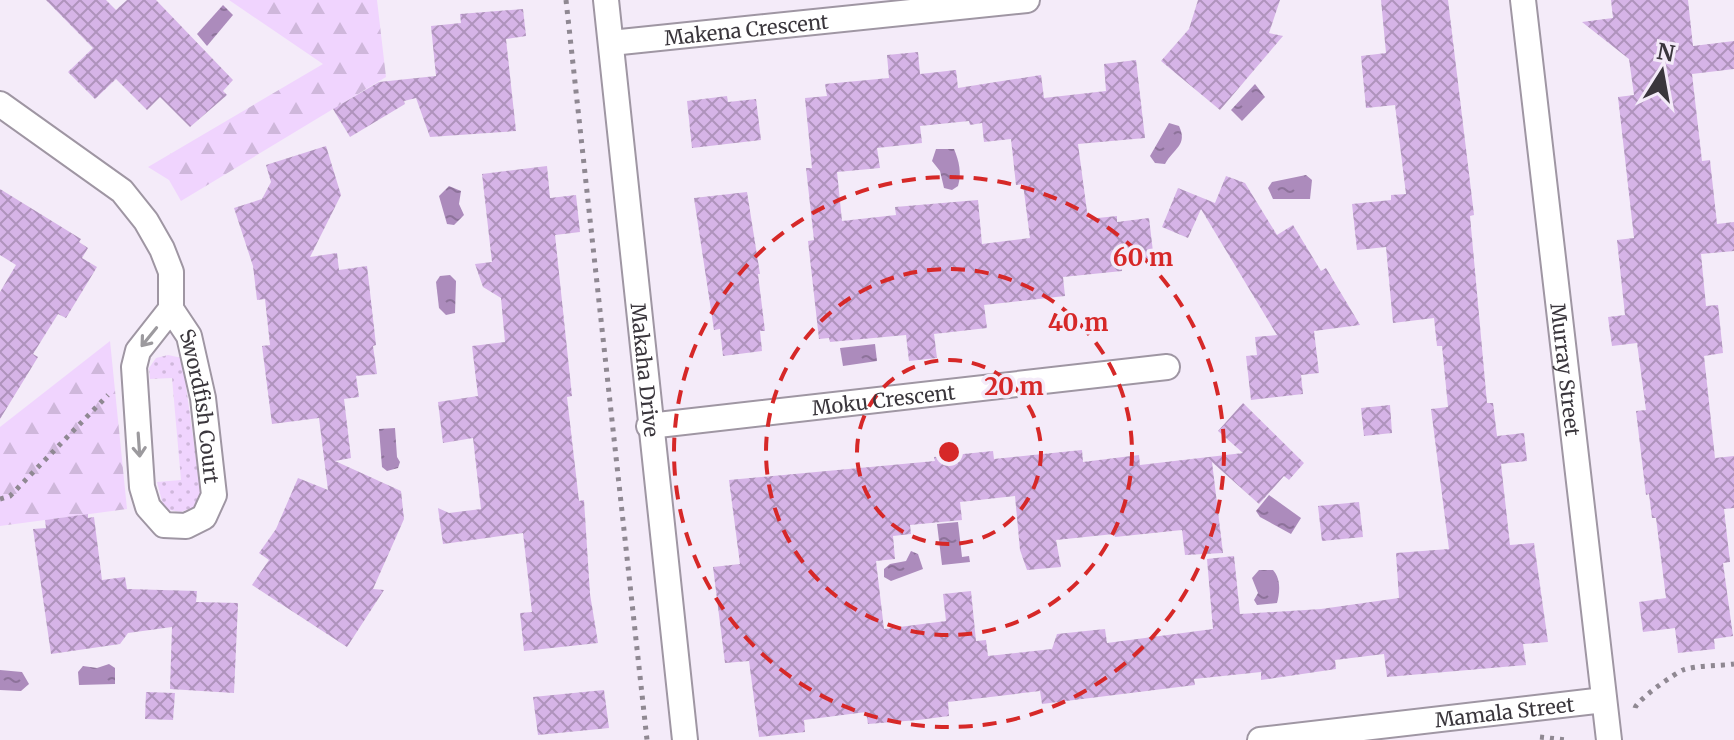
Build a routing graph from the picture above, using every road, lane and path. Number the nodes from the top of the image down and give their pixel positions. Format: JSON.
{"nodes":[{"id":1,"x":566,"y":0,"type":"edge"},
{"id":2,"x":606,"y":0,"type":"edge"},
{"id":3,"x":1027,"y":0,"type":"edge"},
{"id":4,"x":1523,"y":0,"type":"edge"},
{"id":5,"x":611,"y":43,"type":"junction"},
{"id":6,"x":0,"y":104,"type":"edge"},
{"id":7,"x":171,"y":309,"type":"junction"},
{"id":8,"x":134,"y":367,"type":"junction"},
{"id":9,"x":1167,"y":367,"type":"dead end"},
{"id":10,"x":649,"y":426,"type":"junction"},
{"id":11,"x":0,"y":499,"type":"edge"},
{"id":12,"x":1734,"y":664,"type":"edge"},
{"id":13,"x":1604,"y":700,"type":"junction"},
{"id":14,"x":1633,"y":720,"type":"dead end"},
{"id":15,"x":647,"y":740,"type":"edge"},
{"id":16,"x":685,"y":740,"type":"edge"},
{"id":17,"x":1260,"y":740,"type":"edge"},
{"id":18,"x":1609,"y":740,"type":"edge"}],
"edges":[{"from":1,"to":15,"type":"path"},
{"from":2,"to":5,"type":"street","name":"Makaha Drive"},
{"from":3,"to":5,"type":"street","name":"Makena Crescent"},
{"from":4,"to":13,"type":"street","name":"Murray Street"},
{"from":5,"to":10,"type":"street","name":"Makaha Drive"},
{"from":6,"to":7,"type":"street","name":"Swordfish Court"},
{"from":7,"to":8,"type":"street","name":"Swordfish Court","one_way":true},
{"from":8,"to":7,"type":"street","name":"Swordfish Court","one_way":true},
{"from":8,"to":11,"type":"path"},
{"from":9,"to":10,"type":"street","name":"Moku Crescent"},
{"from":10,"to":16,"type":"street","name":"Makaha Drive"},
{"from":12,"to":14,"type":"path"},
{"from":13,"to":17,"type":"street","name":"Mamala Street"},
{"from":13,"to":18,"type":"street","name":"Murray Street"}]}
